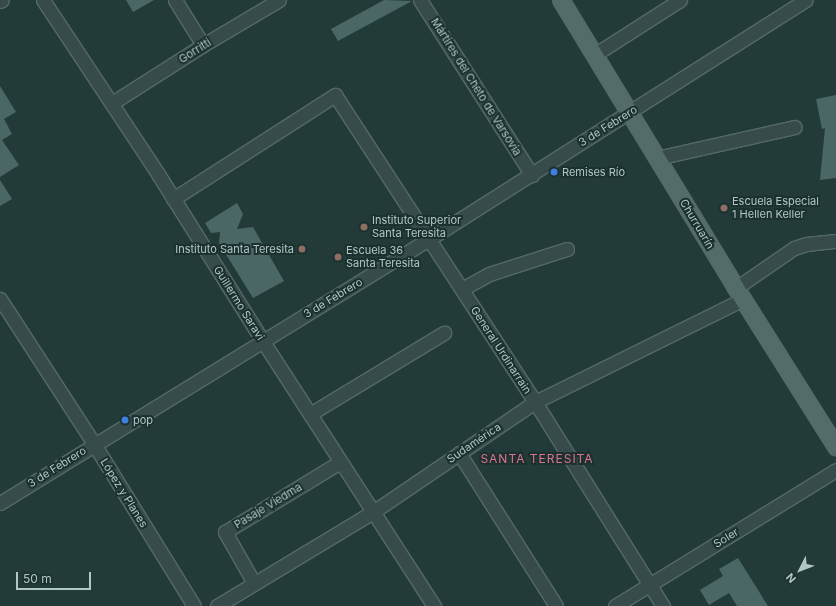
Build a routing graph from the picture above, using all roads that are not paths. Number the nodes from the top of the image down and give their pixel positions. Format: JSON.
{"nodes":[{"id":1,"x":44,"y":0,"type":"edge"},
{"id":2,"x":175,"y":0,"type":"edge"},
{"id":3,"x":279,"y":0,"type":"edge"},
{"id":4,"x":420,"y":0,"type":"edge"},
{"id":5,"x":561,"y":0,"type":"edge"},
{"id":6,"x":680,"y":0,"type":"edge"},
{"id":7,"x":806,"y":0,"type":"edge"},
{"id":8,"x":203,"y":46,"type":"junction"},
{"id":9,"x":594,"y":55,"type":"junction"},
{"id":10,"x":112,"y":104,"type":"junction"},
{"id":11,"x":630,"y":113,"type":"junction"},
{"id":12,"x":795,"y":128,"type":"dead end"},
{"id":13,"x":657,"y":158,"type":"junction"},
{"id":14,"x":532,"y":174,"type":"junction"},
{"id":15,"x":173,"y":198,"type":"junction"},
{"id":16,"x":429,"y":239,"type":"junction"},
{"id":17,"x":836,"y":241,"type":"edge"},
{"id":18,"x":567,"y":249,"type":"dead end"},
{"id":19,"x":462,"y":289,"type":"junction"},
{"id":20,"x":740,"y":294,"type":"junction"},
{"id":21,"x":0,"y":299,"type":"edge"},
{"id":22,"x":444,"y":333,"type":"dead end"},
{"id":23,"x":262,"y":340,"type":"junction"},
{"id":24,"x":536,"y":402,"type":"junction"},
{"id":25,"x":310,"y":414,"type":"junction"},
{"id":26,"x":94,"y":444,"type":"junction"},
{"id":27,"x":836,"y":447,"type":"edge"},
{"id":28,"x":459,"y":453,"type":"junction"},
{"id":29,"x":340,"y":462,"type":"junction"},
{"id":30,"x":836,"y":470,"type":"edge"},
{"id":31,"x":0,"y":503,"type":"edge"},
{"id":32,"x":373,"y":512,"type":"junction"},
{"id":33,"x":254,"y":583,"type":"junction"},
{"id":34,"x":652,"y":584,"type":"junction"},
{"id":35,"x":194,"y":606,"type":"edge"},
{"id":36,"x":217,"y":606,"type":"edge"},
{"id":37,"x":434,"y":606,"type":"edge"},
{"id":38,"x":556,"y":606,"type":"edge"},
{"id":39,"x":615,"y":606,"type":"edge"},
{"id":40,"x":663,"y":606,"type":"edge"}],
"edges":[{"from":1,"to":10,"type":"street","name":"Guillermo Saravi"},
{"from":2,"to":8,"type":"street"},
{"from":3,"to":8,"type":"street","name":"Gorritti"},
{"from":4,"to":14,"type":"street","name":"Mártires del Cheto de Varsovia"},
{"from":5,"to":9,"type":"main road","name":"Churruarín"},
{"from":6,"to":9,"type":"street"},
{"from":7,"to":11,"type":"street","name":"3 de Febrero"},
{"from":8,"to":10,"type":"street","name":"Gorritti"},
{"from":9,"to":11,"type":"main road","name":"Churruarín"},
{"from":10,"to":15,"type":"street","name":"Guillermo Saravi"},
{"from":11,"to":13,"type":"main road","name":"Churruarín"},
{"from":11,"to":14,"type":"street","name":"3 de Febrero"},
{"from":12,"to":13,"type":"street"},
{"from":13,"to":20,"type":"main road","name":"Churruarín"},
{"from":14,"to":16,"type":"street","name":"3 de Febrero"},
{"from":15,"to":16,"type":"street","name":"General Urdinarrain"},
{"from":15,"to":23,"type":"street","name":"Guillermo Saravi"},
{"from":16,"to":19,"type":"street","name":"General Urdinarrain"},
{"from":16,"to":23,"type":"street","name":"3 de Febrero"},
{"from":17,"to":20,"type":"street","name":"Sudamérica"},
{"from":18,"to":19,"type":"street"},
{"from":19,"to":24,"type":"street","name":"General Urdinarrain"},
{"from":20,"to":24,"type":"street","name":"Sudamérica"},
{"from":20,"to":27,"type":"main road","name":"Churruarín"},
{"from":21,"to":26,"type":"street","name":"López y Planes"},
{"from":22,"to":25,"type":"street"},
{"from":23,"to":25,"type":"street","name":"Guillermo Saravi"},
{"from":23,"to":26,"type":"street","name":"3 de Febrero"},
{"from":24,"to":28,"type":"street","name":"Sudamérica"},
{"from":24,"to":34,"type":"street","name":"General Urdinarrain"},
{"from":25,"to":29,"type":"street","name":"Guillermo Saravi"},
{"from":26,"to":31,"type":"street","name":"3 de Febrero"},
{"from":26,"to":35,"type":"street","name":"López y Planes"},
{"from":28,"to":32,"type":"street","name":"Sudamérica"},
{"from":28,"to":38,"type":"street"},
{"from":29,"to":32,"type":"street","name":"Guillermo Saravi"},
{"from":29,"to":33,"type":"street","name":"Pasaje Viedma"},
{"from":30,"to":34,"type":"street","name":"Soler"},
{"from":32,"to":33,"type":"street","name":"Sudamérica"},
{"from":32,"to":37,"type":"street","name":"Guillermo Saravi"},
{"from":33,"to":36,"type":"street","name":"Sudamérica"},
{"from":34,"to":39,"type":"street","name":"Soler"},
{"from":34,"to":40,"type":"street","name":"General Urdinarrain"}]}
